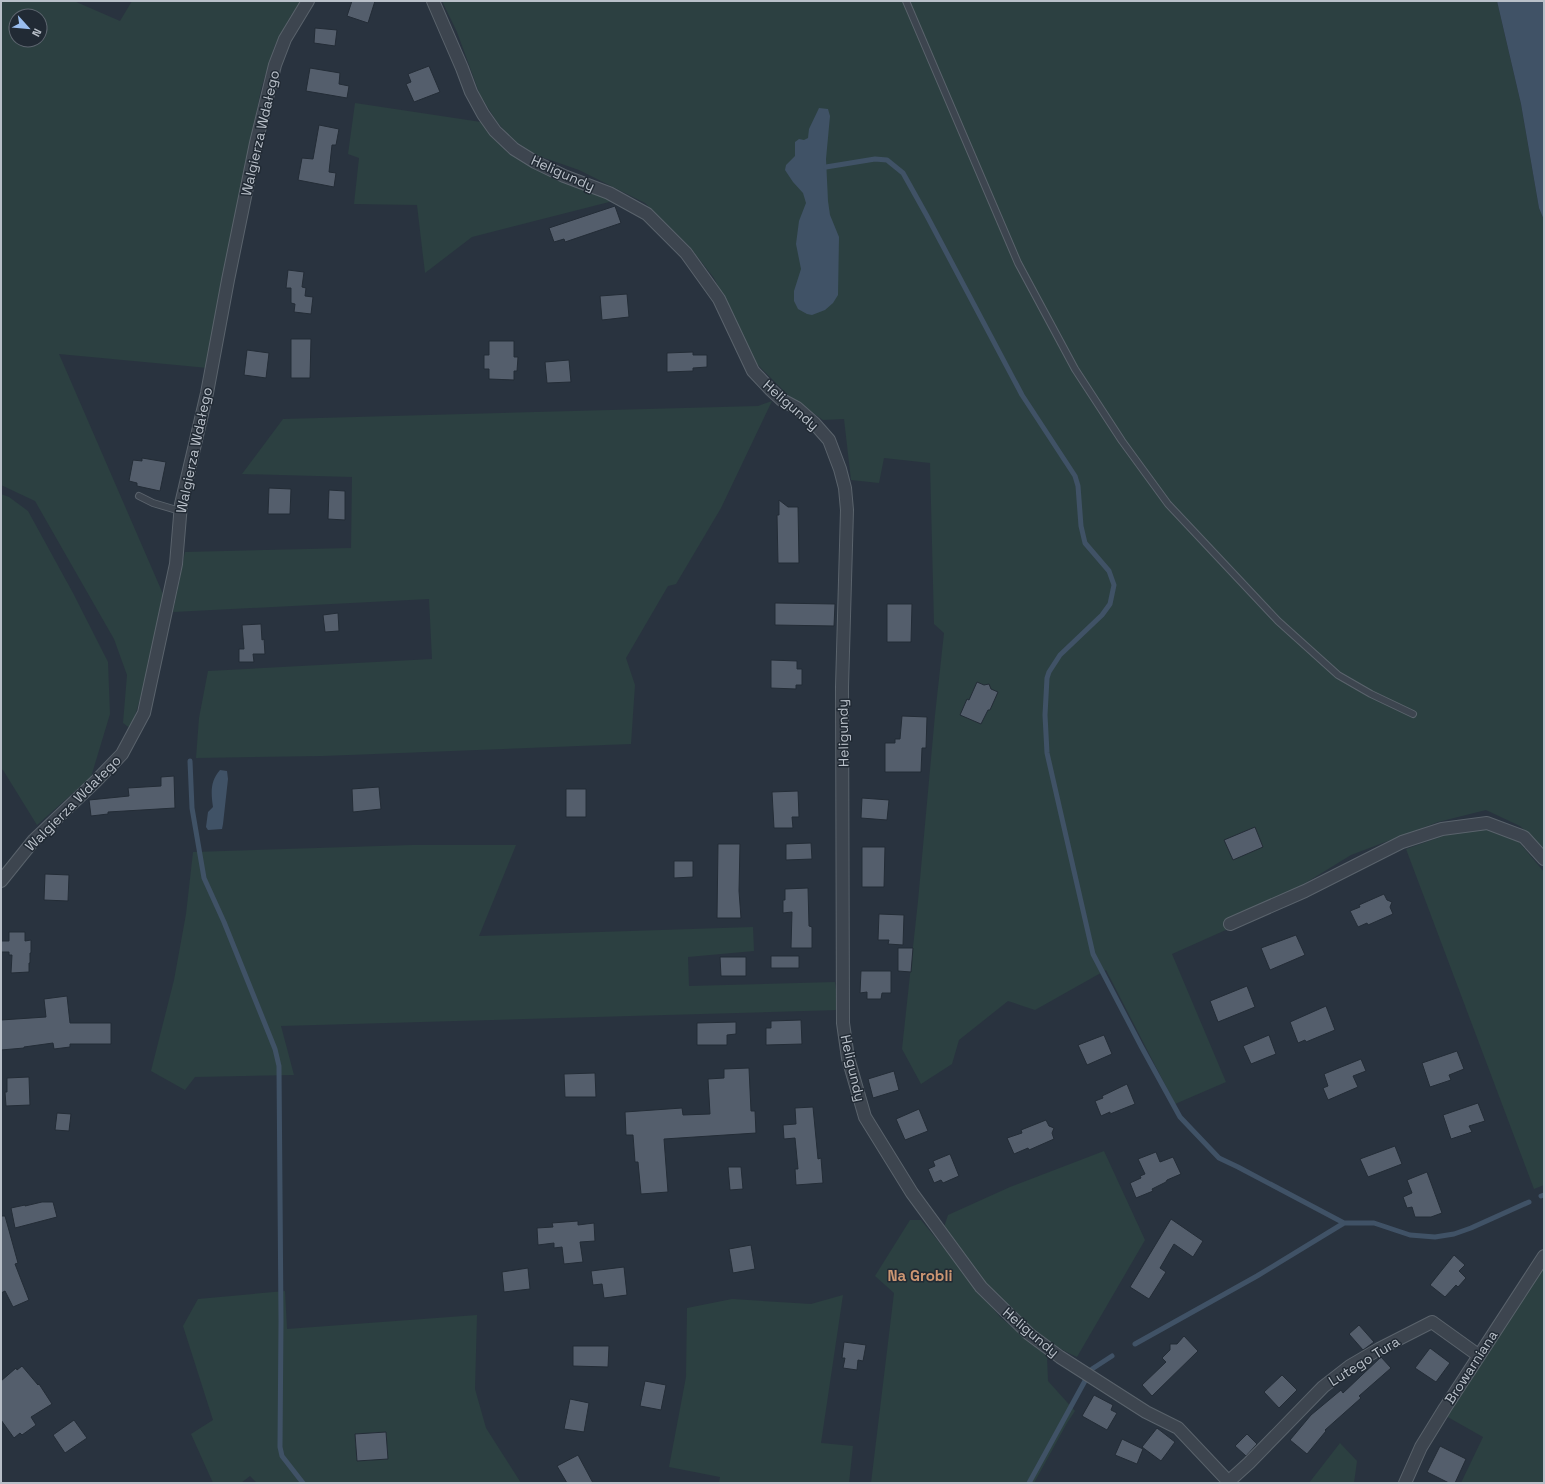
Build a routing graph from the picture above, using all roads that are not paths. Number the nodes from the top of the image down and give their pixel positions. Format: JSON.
{"nodes":[{"id":1,"x":308,"y":1,"type":"edge"},
{"id":2,"x":433,"y":1,"type":"edge"},
{"id":3,"x":906,"y":1,"type":"edge"},
{"id":4,"x":139,"y":496,"type":"dead end"},
{"id":5,"x":180,"y":511,"type":"junction"},
{"id":6,"x":1413,"y":714,"type":"dead end"},
{"id":7,"x":1544,"y":859,"type":"edge"},
{"id":8,"x":1,"y":881,"type":"edge"},
{"id":9,"x":1230,"y":924,"type":"dead end"},
{"id":10,"x":1544,"y":1256,"type":"edge"},
{"id":11,"x":1478,"y":1355,"type":"junction"},
{"id":12,"x":1228,"y":1482,"type":"edge"},
{"id":13,"x":1405,"y":1483,"type":"edge"}],
"edges":[{"from":1,"to":5,"type":"street","name":"Walgierza Wdałego"},
{"from":2,"to":12,"type":"street","name":"Heligundy"},
{"from":3,"to":6,"type":"lane"},
{"from":4,"to":5,"type":"lane"},
{"from":5,"to":8,"type":"street","name":"Walgierza Wdałego"},
{"from":7,"to":9,"type":"street"},
{"from":10,"to":11,"type":"street","name":"Browarniana"},
{"from":11,"to":12,"type":"street","name":"Lutego Tura"},
{"from":11,"to":13,"type":"street","name":"Browarniana"}]}
